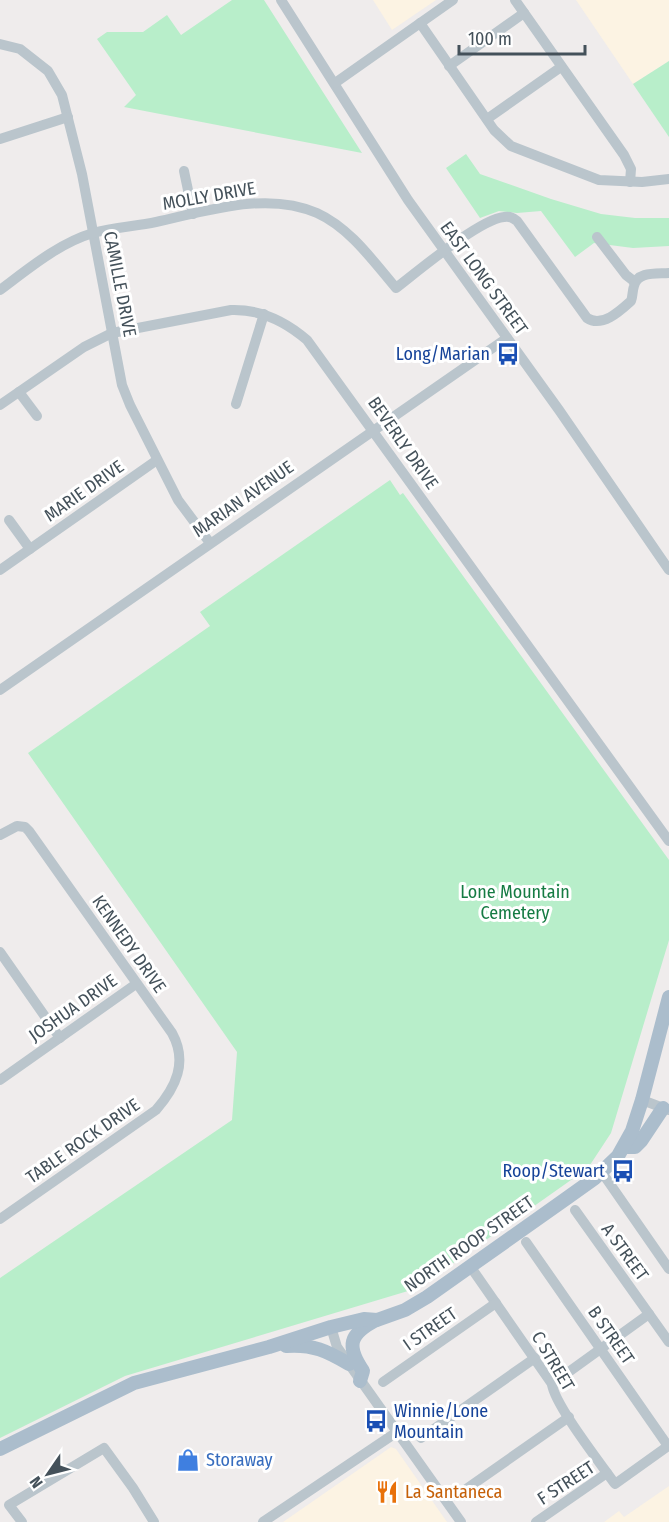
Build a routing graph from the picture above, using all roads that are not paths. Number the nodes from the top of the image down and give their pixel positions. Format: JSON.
{"nodes":[{"id":1,"x":281,"y":0,"type":"edge"},
{"id":2,"x":453,"y":0,"type":"edge"},
{"id":3,"x":515,"y":0,"type":"edge"},
{"id":4,"x":524,"y":13,"type":"junction"},
{"id":5,"x":420,"y":23,"type":"junction"},
{"id":6,"x":0,"y":44,"type":"edge"},
{"id":7,"x":449,"y":66,"type":"junction"},
{"id":8,"x":561,"y":67,"type":"junction"},
{"id":9,"x":335,"y":82,"type":"junction"},
{"id":10,"x":68,"y":117,"type":"junction"},
{"id":11,"x":487,"y":119,"type":"junction"},
{"id":12,"x":0,"y":139,"type":"edge"},
{"id":13,"x":184,"y":171,"type":"dead end"},
{"id":14,"x":669,"y":179,"type":"edge"},
{"id":15,"x":630,"y":182,"type":"junction"},
{"id":16,"x":194,"y":214,"type":"junction"},
{"id":17,"x":93,"y":233,"type":"junction"},
{"id":18,"x":597,"y":237,"type":"dead end"},
{"id":19,"x":445,"y":251,"type":"junction"},
{"id":20,"x":669,"y":273,"type":"edge"},
{"id":21,"x":635,"y":282,"type":"junction"},
{"id":22,"x":0,"y":290,"type":"edge"},
{"id":23,"x":264,"y":314,"type":"junction"},
{"id":24,"x":112,"y":333,"type":"junction"},
{"id":25,"x":507,"y":338,"type":"junction"},
{"id":26,"x":20,"y":392,"type":"junction"},
{"id":27,"x":236,"y":404,"type":"dead end"},
{"id":28,"x":0,"y":405,"type":"edge"},
{"id":29,"x":37,"y":416,"type":"dead end"},
{"id":30,"x":373,"y":429,"type":"junction"},
{"id":31,"x":157,"y":460,"type":"junction"},
{"id":32,"x":9,"y":520,"type":"dead end"},
{"id":33,"x":210,"y":543,"type":"junction"},
{"id":34,"x":30,"y":549,"type":"junction"},
{"id":35,"x":0,"y":570,"type":"edge"},
{"id":36,"x":669,"y":570,"type":"edge"},
{"id":37,"x":0,"y":690,"type":"edge"},
{"id":38,"x":0,"y":835,"type":"edge"},
{"id":39,"x":669,"y":841,"type":"edge"},
{"id":40,"x":0,"y":952,"type":"edge"},
{"id":41,"x":136,"y":984,"type":"junction"},
{"id":42,"x":669,"y":997,"type":"edge"},
{"id":43,"x":60,"y":1038,"type":"junction"},
{"id":44,"x":0,"y":1080,"type":"edge"},
{"id":45,"x":642,"y":1100,"type":"junction"},
{"id":46,"x":666,"y":1109,"type":"edge"},
{"id":47,"x":156,"y":1110,"type":"joint"},
{"id":48,"x":625,"y":1147,"type":"junction"},
{"id":49,"x":601,"y":1171,"type":"junction"},
{"id":50,"x":575,"y":1210,"type":"dead end"},
{"id":51,"x":0,"y":1219,"type":"edge"},
{"id":52,"x":526,"y":1242,"type":"dead end"},
{"id":53,"x":470,"y":1266,"type":"junction"},
{"id":54,"x":669,"y":1269,"type":"edge"},
{"id":55,"x":496,"y":1303,"type":"junction"},
{"id":56,"x":649,"y":1314,"type":"junction"},
{"id":57,"x":376,"y":1320,"type":"junction"},
{"id":58,"x":331,"y":1327,"type":"junction"},
{"id":59,"x":669,"y":1342,"type":"edge"},
{"id":60,"x":269,"y":1347,"type":"junction"},
{"id":61,"x":601,"y":1349,"type":"junction"},
{"id":62,"x":535,"y":1358,"type":"junction"},
{"id":63,"x":349,"y":1365,"type":"junction"},
{"id":64,"x":360,"y":1381,"type":"junction"},
{"id":65,"x":383,"y":1382,"type":"dead end"},
{"id":66,"x":552,"y":1384,"type":"junction"},
{"id":67,"x":568,"y":1417,"type":"junction"},
{"id":68,"x":398,"y":1432,"type":"junction"},
{"id":69,"x":421,"y":1438,"type":"dead end"},
{"id":70,"x":668,"y":1446,"type":"edge"},
{"id":71,"x":0,"y":1449,"type":"edge"},
{"id":72,"x":607,"y":1473,"type":"junction"},
{"id":73,"x":459,"y":1494,"type":"dead end"},
{"id":74,"x":22,"y":1522,"type":"edge"},
{"id":75,"x":154,"y":1522,"type":"edge"},
{"id":76,"x":263,"y":1522,"type":"edge"},
{"id":77,"x":461,"y":1522,"type":"edge"},
{"id":78,"x":536,"y":1522,"type":"edge"}],
"edges":[{"from":1,"to":9,"type":"street","name":"EAST LONG STREET"},
{"from":2,"to":5,"type":"street"},
{"from":3,"to":4,"type":"street"},
{"from":4,"to":7,"type":"street"},
{"from":4,"to":8,"type":"street"},
{"from":5,"to":7,"type":"street"},
{"from":5,"to":9,"type":"street"},
{"from":6,"to":10,"type":"street","name":"CAMILLE DRIVE"},
{"from":7,"to":11,"type":"street"},
{"from":8,"to":11,"type":"street"},
{"from":8,"to":15,"type":"street"},
{"from":9,"to":19,"type":"street","name":"EAST LONG STREET"},
{"from":10,"to":12,"type":"street"},
{"from":10,"to":17,"type":"street","name":"CAMILLE DRIVE"},
{"from":11,"to":15,"type":"street"},
{"from":13,"to":16,"type":"street"},
{"from":14,"to":15,"type":"street"},
{"from":16,"to":17,"type":"street","name":"MOLLY DRIVE"},
{"from":16,"to":19,"type":"street","name":"MOLLY DRIVE"},
{"from":17,"to":22,"type":"street","name":"MOLLY DRIVE"},
{"from":17,"to":24,"type":"street","name":"CAMILLE DRIVE"},
{"from":18,"to":21,"type":"street"},
{"from":19,"to":21,"type":"street","name":"MOLLY DRIVE"},
{"from":19,"to":25,"type":"street","name":"EAST LONG STREET"},
{"from":20,"to":21,"type":"street"},
{"from":23,"to":24,"type":"street","name":"BEVERLY DRIVE"},
{"from":23,"to":27,"type":"street"},
{"from":23,"to":30,"type":"street","name":"BEVERLY DRIVE"},
{"from":24,"to":26,"type":"street","name":"BEVERLY DRIVE"},
{"from":24,"to":31,"type":"street","name":"CAMILLE DRIVE"},
{"from":25,"to":30,"type":"street","name":"MARIAN AVENUE"},
{"from":25,"to":36,"type":"street","name":"EAST LONG STREET"},
{"from":26,"to":28,"type":"street","name":"BEVERLY DRIVE"},
{"from":26,"to":29,"type":"street"},
{"from":30,"to":33,"type":"street","name":"MARIAN AVENUE"},
{"from":30,"to":39,"type":"street","name":"BEVERLY DRIVE"},
{"from":31,"to":33,"type":"street","name":"CAMILLE DRIVE"},
{"from":31,"to":34,"type":"street","name":"MARIE DRIVE"},
{"from":32,"to":34,"type":"street"},
{"from":33,"to":37,"type":"street","name":"MARIAN AVENUE"},
{"from":34,"to":35,"type":"street","name":"MARIE DRIVE"},
{"from":38,"to":41,"type":"street","name":"KENNEDY DRIVE"},
{"from":40,"to":43,"type":"street"},
{"from":41,"to":43,"type":"street","name":"JOSHUA DRIVE"},
{"from":41,"to":47,"type":"street","name":"KENNEDY DRIVE"},
{"from":42,"to":45,"type":"main road","name":"NORTH ROOP STREET"},
{"from":43,"to":44,"type":"street","name":"JOSHUA DRIVE"},
{"from":45,"to":46,"type":"street"},
{"from":45,"to":48,"type":"main road","name":"NORTH ROOP STREET"},
{"from":46,"to":48,"type":"main road"},
{"from":47,"to":51,"type":"street","name":"TABLE ROCK DRIVE"},
{"from":48,"to":49,"type":"main road","name":"NORTH ROOP STREET"},
{"from":49,"to":53,"type":"main road","name":"NORTH ROOP STREET"},
{"from":49,"to":54,"type":"street"},
{"from":50,"to":56,"type":"street","name":"A STREET"},
{"from":52,"to":61,"type":"street","name":"B STREET"},
{"from":53,"to":55,"type":"street","name":"C STREET"},
{"from":53,"to":57,"type":"main road","name":"NORTH ROOP STREET"},
{"from":55,"to":62,"type":"street","name":"C STREET"},
{"from":55,"to":65,"type":"street","name":"I STREET"},
{"from":56,"to":59,"type":"street","name":"A STREET"},
{"from":56,"to":61,"type":"street"},
{"from":57,"to":58,"type":"main road","name":"NORTH ROOP STREET"},
{"from":57,"to":64,"type":"main road"},
{"from":58,"to":60,"type":"main road","name":"NORTH ROOP STREET"},
{"from":58,"to":63,"type":"street"},
{"from":60,"to":63,"type":"main road"},
{"from":60,"to":71,"type":"main road","name":"NORTH ROOP STREET"},
{"from":61,"to":66,"type":"street"},
{"from":61,"to":70,"type":"street","name":"B STREET"},
{"from":62,"to":66,"type":"street","name":"C STREET"},
{"from":62,"to":69,"type":"street"},
{"from":63,"to":64,"type":"street"},
{"from":64,"to":68,"type":"street"},
{"from":66,"to":67,"type":"street","name":"C STREET"},
{"from":67,"to":72,"type":"street","name":"C STREET"},
{"from":67,"to":73,"type":"street"},
{"from":68,"to":76,"type":"street"},
{"from":68,"to":77,"type":"street"},
{"from":70,"to":72,"type":"street","name":"F STREET"},
{"from":72,"to":78,"type":"street","name":"F STREET"},
{"from":74,"to":75,"type":"street"}]}
